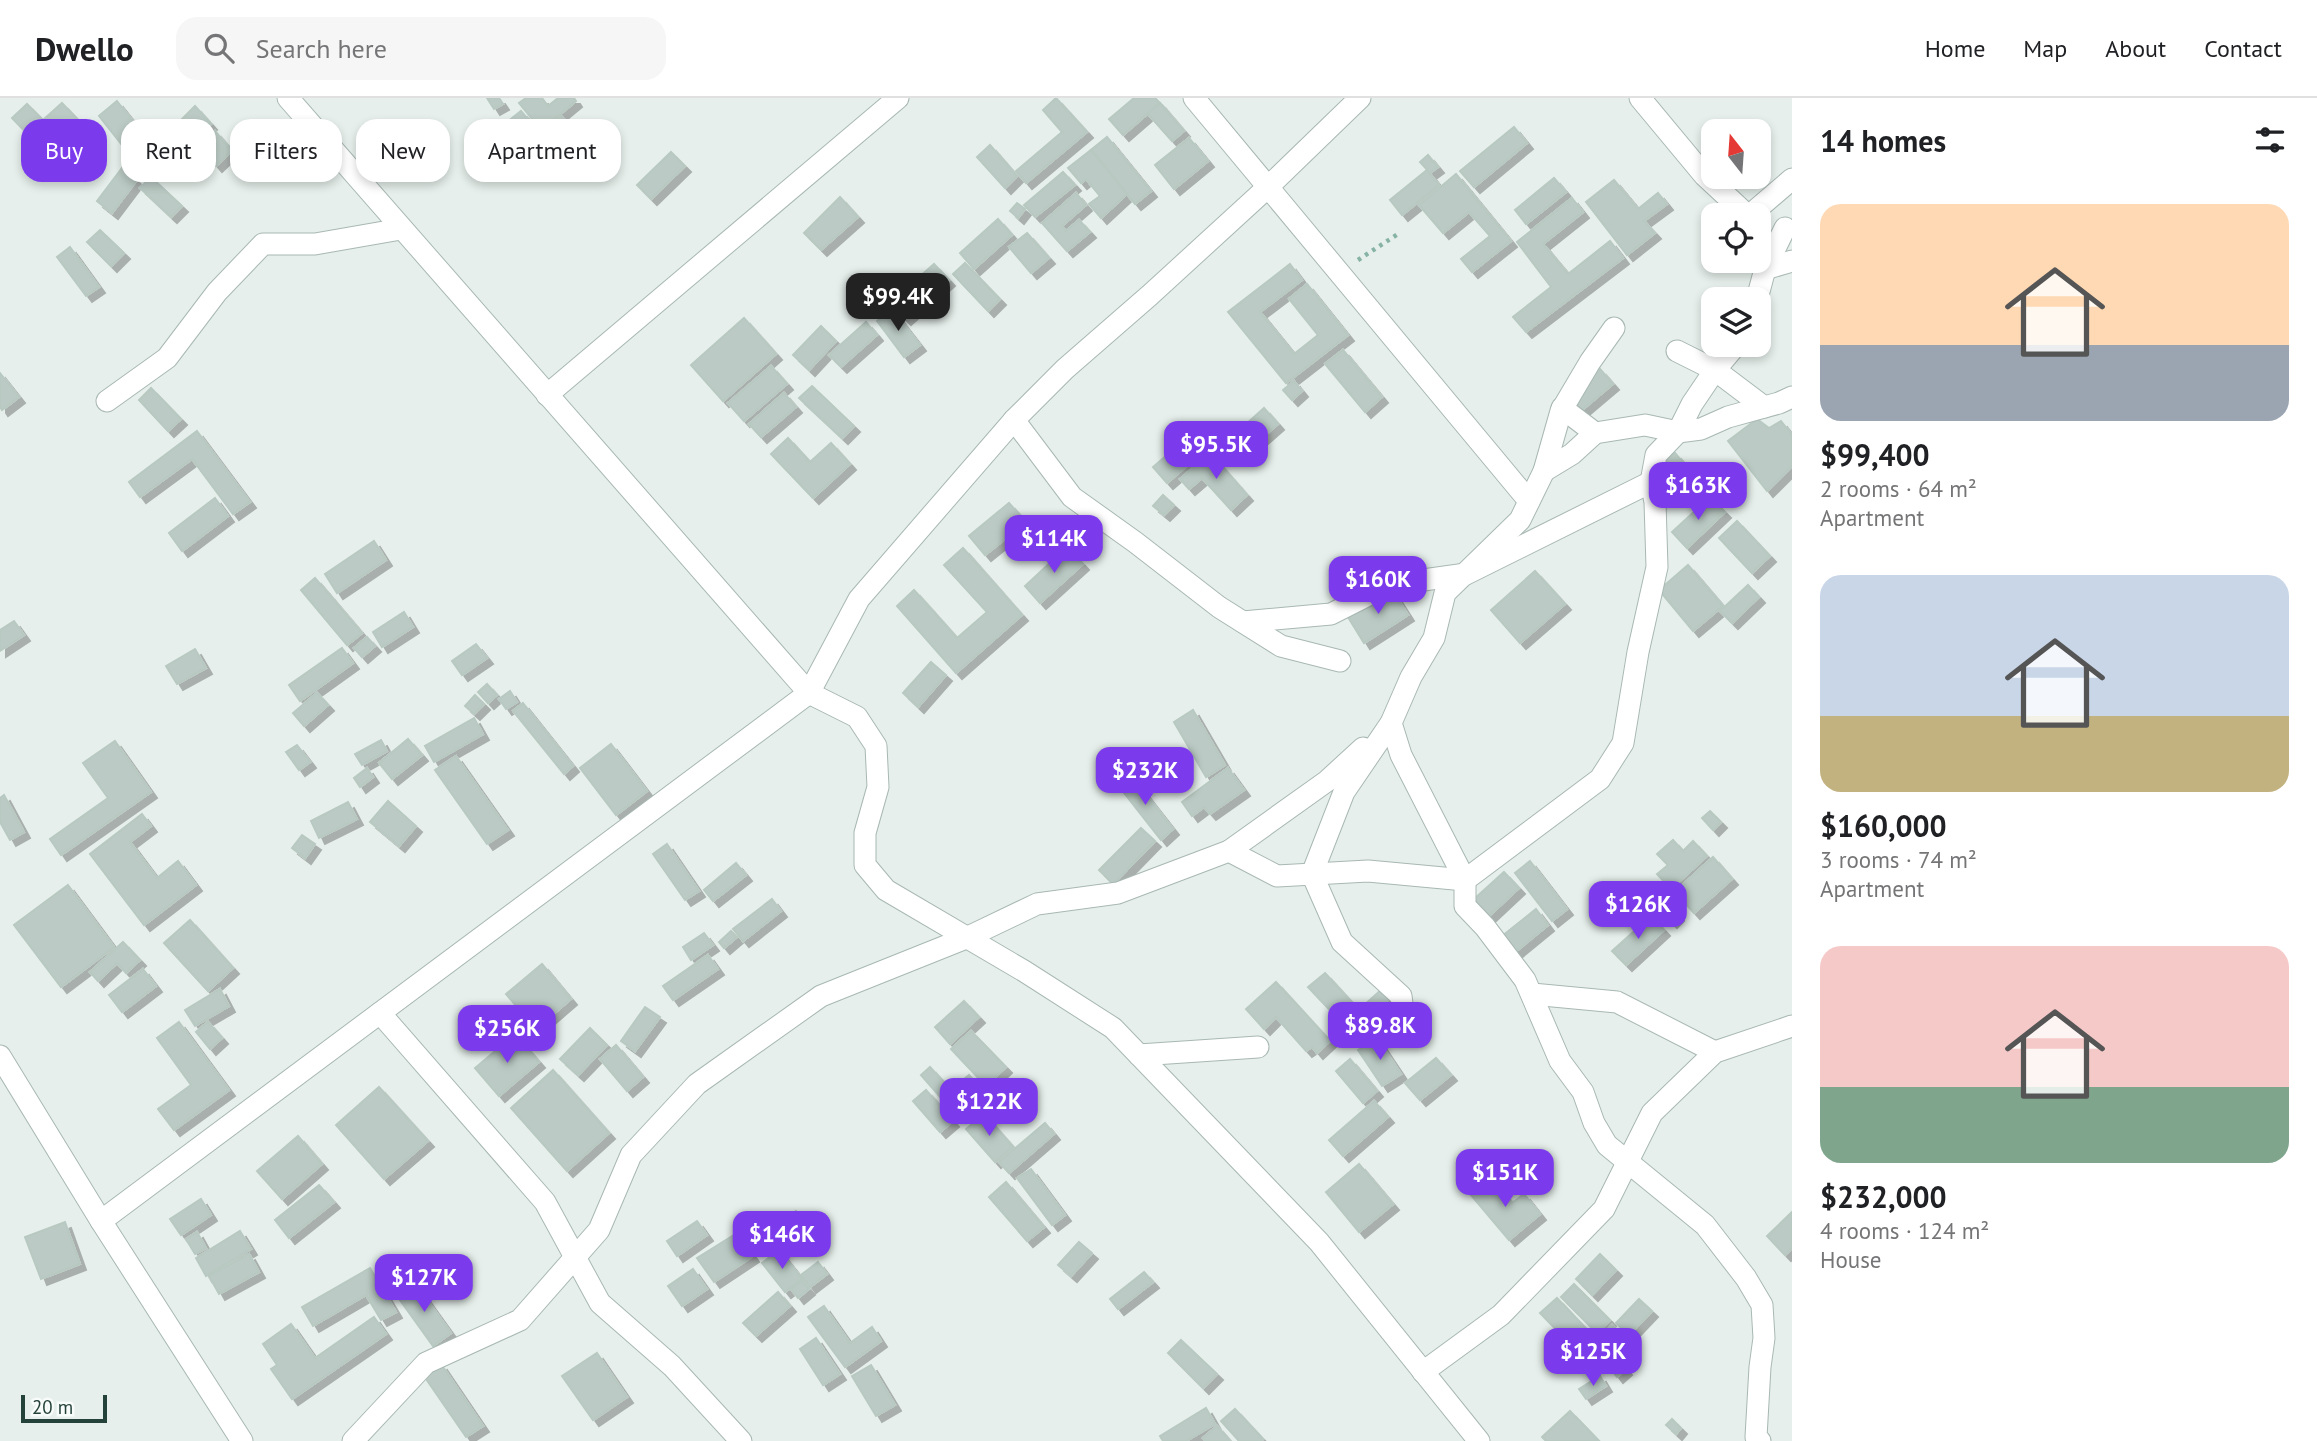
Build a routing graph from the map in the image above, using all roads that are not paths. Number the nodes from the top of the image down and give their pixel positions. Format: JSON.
{"nodes":[{"id":1,"x":288,"y":98,"type":"edge"},
{"id":2,"x":898,"y":98,"type":"edge"},
{"id":3,"x":1194,"y":98,"type":"edge"},
{"id":4,"x":1360,"y":98,"type":"edge"},
{"id":5,"x":1640,"y":98,"type":"edge"},
{"id":6,"x":1792,"y":180,"type":"edge"},
{"id":7,"x":1268,"y":187,"type":"junction"},
{"id":8,"x":1736,"y":203,"type":"edge"},
{"id":9,"x":1764,"y":203,"type":"edge"},
{"id":10,"x":1771,"y":225,"type":"edge"},
{"id":11,"x":401,"y":229,"type":"junction"},
{"id":12,"x":1788,"y":232,"type":"edge"},
{"id":13,"x":1771,"y":259,"type":"edge"},
{"id":14,"x":1792,"y":261,"type":"edge"},
{"id":15,"x":1771,"y":267,"type":"edge"},
{"id":16,"x":1614,"y":327,"type":"dead end"},
{"id":17,"x":1677,"y":351,"type":"dead end"},
{"id":18,"x":1726,"y":357,"type":"edge"},
{"id":19,"x":1715,"y":370,"type":"junction"},
{"id":20,"x":547,"y":395,"type":"junction"},
{"id":21,"x":107,"y":401,"type":"dead end"},
{"id":22,"x":1782,"y":404,"type":"edge"},
{"id":23,"x":1562,"y":408,"type":"junction"},
{"id":24,"x":1014,"y":419,"type":"junction"},
{"id":25,"x":1678,"y":432,"type":"junction"},
{"id":26,"x":1595,"y":433,"type":"junction"},
{"id":27,"x":1544,"y":471,"type":"junction"},
{"id":28,"x":1651,"y":482,"type":"junction"},
{"id":29,"x":1529,"y":501,"type":"junction"},
{"id":30,"x":1466,"y":574,"type":"junction"},
{"id":31,"x":1243,"y":622,"type":"junction"},
{"id":32,"x":1339,"y":660,"type":"dead end"},
{"id":33,"x":809,"y":693,"type":"junction"},
{"id":34,"x":1391,"y":723,"type":"junction"},
{"id":35,"x":1229,"y":851,"type":"junction"},
{"id":36,"x":1312,"y":874,"type":"junction"},
{"id":37,"x":1465,"y":880,"type":"junction"},
{"id":38,"x":966,"y":938,"type":"junction"},
{"id":39,"x":1532,"y":994,"type":"junction"},
{"id":40,"x":380,"y":1013,"type":"junction"},
{"id":41,"x":1405,"y":1026,"type":"dead end"},
{"id":42,"x":1792,"y":1026,"type":"edge"},
{"id":43,"x":1258,"y":1047,"type":"dead end"},
{"id":44,"x":1715,"y":1052,"type":"junction"},
{"id":45,"x":1139,"y":1055,"type":"junction"},
{"id":46,"x":0,"y":1056,"type":"edge"},
{"id":47,"x":1629,"y":1161,"type":"junction"},
{"id":48,"x":101,"y":1221,"type":"junction"},
{"id":49,"x":575,"y":1257,"type":"junction"},
{"id":50,"x":1423,"y":1371,"type":"junction"},
{"id":51,"x":242,"y":1441,"type":"edge"},
{"id":52,"x":353,"y":1441,"type":"edge"},
{"id":53,"x":741,"y":1441,"type":"edge"},
{"id":54,"x":1479,"y":1441,"type":"edge"},
{"id":55,"x":1760,"y":1441,"type":"edge"}],
"edges":[{"from":1,"to":11,"type":"street"},
{"from":2,"to":20,"type":"street"},
{"from":3,"to":7,"type":"street"},
{"from":4,"to":7,"type":"street"},
{"from":5,"to":8,"type":"street"},
{"from":6,"to":9,"type":"street"},
{"from":7,"to":24,"type":"street"},
{"from":7,"to":29,"type":"street"},
{"from":10,"to":12,"type":"street"},
{"from":11,"to":20,"type":"street"},
{"from":11,"to":21,"type":"street"},
{"from":12,"to":13,"type":"street"},
{"from":14,"to":15,"type":"street"},
{"from":16,"to":23,"type":"street"},
{"from":17,"to":19,"type":"street"},
{"from":18,"to":19,"type":"street"},
{"from":19,"to":22,"type":"street"},
{"from":19,"to":25,"type":"street"},
{"from":20,"to":33,"type":"street"},
{"from":22,"to":25,"type":"street"},
{"from":23,"to":26,"type":"street"},
{"from":23,"to":27,"type":"street"},
{"from":24,"to":31,"type":"street"},
{"from":24,"to":33,"type":"street"},
{"from":25,"to":26,"type":"street"},
{"from":25,"to":28,"type":"street"},
{"from":26,"to":27,"type":"street"},
{"from":27,"to":29,"type":"street"},
{"from":28,"to":30,"type":"street"},
{"from":28,"to":37,"type":"street"},
{"from":29,"to":30,"type":"street"},
{"from":30,"to":31,"type":"street"},
{"from":30,"to":34,"type":"street"},
{"from":31,"to":32,"type":"street"},
{"from":33,"to":38,"type":"street"},
{"from":33,"to":40,"type":"street"},
{"from":34,"to":35,"type":"street"},
{"from":34,"to":36,"type":"street"},
{"from":34,"to":37,"type":"street"},
{"from":35,"to":36,"type":"street"},
{"from":35,"to":38,"type":"street"},
{"from":36,"to":37,"type":"street"},
{"from":36,"to":41,"type":"street"},
{"from":37,"to":39,"type":"street"},
{"from":38,"to":45,"type":"street"},
{"from":38,"to":49,"type":"street"},
{"from":39,"to":44,"type":"street"},
{"from":39,"to":47,"type":"street"},
{"from":40,"to":48,"type":"street"},
{"from":40,"to":49,"type":"street"},
{"from":42,"to":44,"type":"street"},
{"from":43,"to":45,"type":"street"},
{"from":44,"to":47,"type":"street"},
{"from":45,"to":50,"type":"street"},
{"from":46,"to":48,"type":"street"},
{"from":47,"to":50,"type":"street"},
{"from":47,"to":55,"type":"street"},
{"from":48,"to":51,"type":"street"},
{"from":49,"to":52,"type":"street"},
{"from":49,"to":53,"type":"street"},
{"from":50,"to":54,"type":"street"}]}
